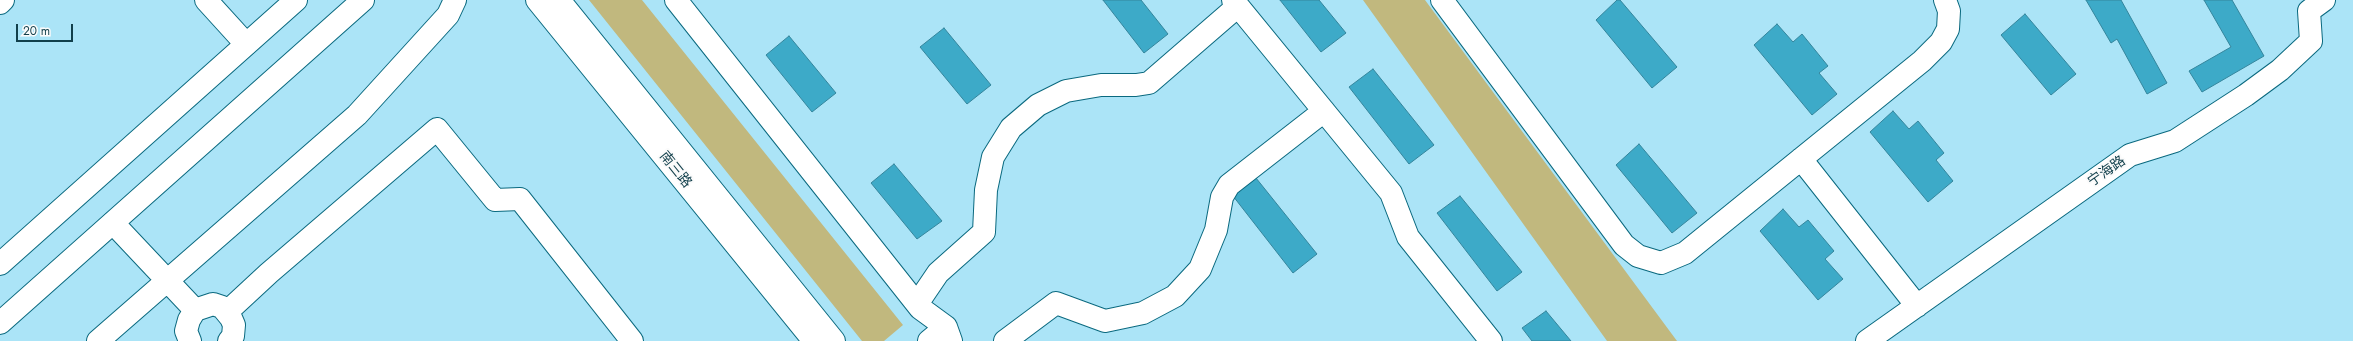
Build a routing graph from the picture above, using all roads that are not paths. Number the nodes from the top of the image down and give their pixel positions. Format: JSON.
{"nodes":[{"id":1,"x":3,"y":0,"type":"edge"},
{"id":2,"x":206,"y":0,"type":"edge"},
{"id":3,"x":296,"y":0,"type":"edge"},
{"id":4,"x":363,"y":0,"type":"edge"},
{"id":5,"x":455,"y":0,"type":"edge"},
{"id":6,"x":537,"y":0,"type":"edge"},
{"id":7,"x":558,"y":0,"type":"edge"},
{"id":8,"x":676,"y":0,"type":"edge"},
{"id":9,"x":1442,"y":0,"type":"edge"},
{"id":10,"x":1945,"y":0,"type":"edge"},
{"id":11,"x":2324,"y":0,"type":"edge"},
{"id":12,"x":0,"y":3,"type":"edge"},
{"id":13,"x":1235,"y":3,"type":"edge"},
{"id":14,"x":246,"y":44,"type":"junction"},
{"id":15,"x":1324,"y":111,"type":"junction"},
{"id":16,"x":1801,"y":159,"type":"junction"},
{"id":17,"x":113,"y":223,"type":"junction"},
{"id":18,"x":0,"y":264,"type":"edge"},
{"id":19,"x":167,"y":280,"type":"junction"},
{"id":20,"x":917,"y":304,"type":"junction"},
{"id":21,"x":1917,"y":306,"type":"junction"},
{"id":22,"x":195,"y":310,"type":"junction"},
{"id":23,"x":228,"y":311,"type":"junction"},
{"id":24,"x":0,"y":323,"type":"edge"},
{"id":25,"x":949,"y":334,"type":"edge"},
{"id":26,"x":232,"y":339,"type":"edge"},
{"id":27,"x":98,"y":341,"type":"edge"},
{"id":28,"x":190,"y":341,"type":"edge"},
{"id":29,"x":632,"y":341,"type":"edge"},
{"id":30,"x":814,"y":341,"type":"edge"},
{"id":31,"x":834,"y":341,"type":"edge"},
{"id":32,"x":929,"y":341,"type":"edge"},
{"id":33,"x":1005,"y":341,"type":"edge"},
{"id":34,"x":1491,"y":341,"type":"edge"},
{"id":35,"x":1867,"y":341,"type":"edge"}],
"edges":[{"from":1,"to":12,"type":"street"},
{"from":2,"to":14,"type":"street"},
{"from":3,"to":14,"type":"street"},
{"from":4,"to":17,"type":"street"},
{"from":5,"to":19,"type":"street"},
{"from":6,"to":30,"type":"street","name":"南三路"},
{"from":7,"to":31,"type":"street","name":"南三路"},
{"from":8,"to":20,"type":"street"},
{"from":9,"to":16,"type":"street"},
{"from":10,"to":16,"type":"street"},
{"from":11,"to":21,"type":"street","name":"宁海路"},
{"from":13,"to":15,"type":"street"},
{"from":13,"to":20,"type":"street"},
{"from":14,"to":18,"type":"street"},
{"from":15,"to":33,"type":"street"},
{"from":15,"to":34,"type":"street"},
{"from":16,"to":21,"type":"street"},
{"from":17,"to":19,"type":"street"},
{"from":17,"to":24,"type":"street"},
{"from":19,"to":22,"type":"street"},
{"from":19,"to":27,"type":"street"},
{"from":20,"to":25,"type":"street"},
{"from":21,"to":35,"type":"street","name":"宁海路"},
{"from":22,"to":23,"type":"street"},
{"from":22,"to":28,"type":"street"},
{"from":23,"to":26,"type":"street"},
{"from":23,"to":29,"type":"street"},
{"from":25,"to":32,"type":"street"}]}
